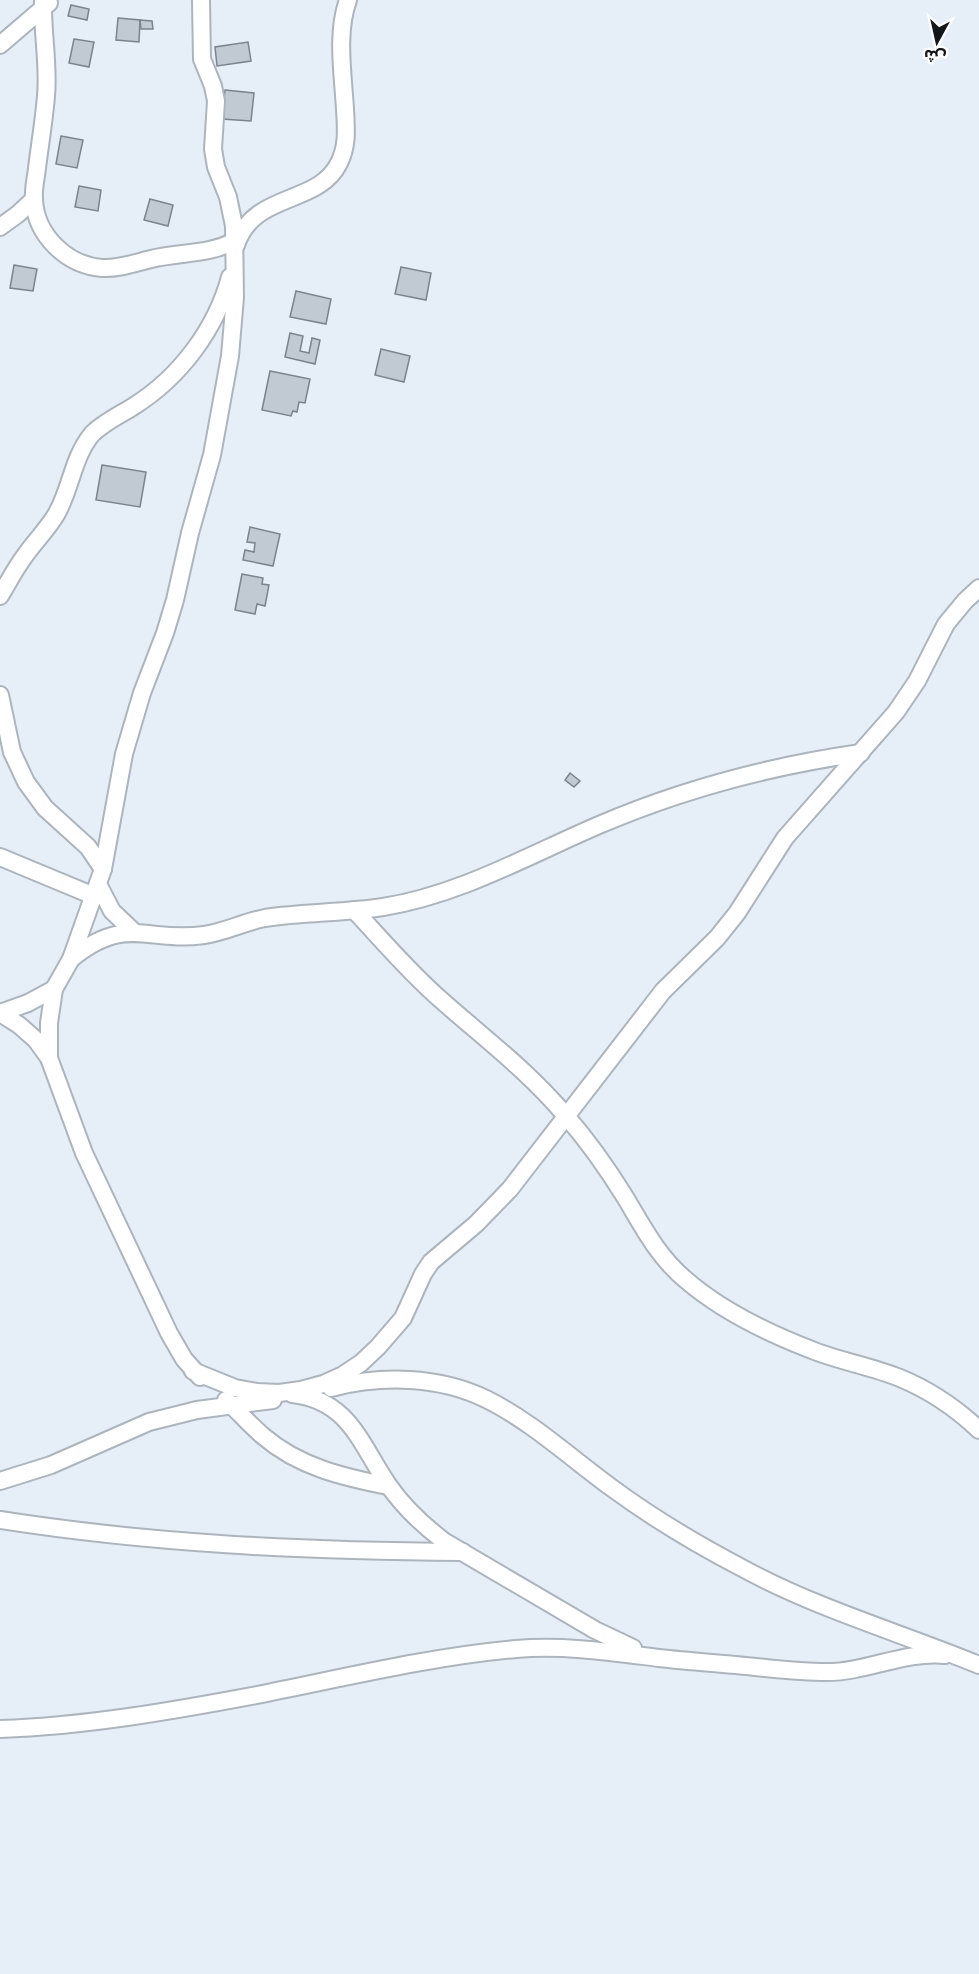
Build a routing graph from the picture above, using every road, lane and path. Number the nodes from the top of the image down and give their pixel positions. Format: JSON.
{"nodes":[{"id":1,"x":201,"y":0,"type":"edge"},
{"id":2,"x":348,"y":0,"type":"edge"},
{"id":3,"x":46,"y":3,"type":"edge"},
{"id":4,"x":0,"y":45,"type":"edge"},
{"id":5,"x":34,"y":199,"type":"junction"},
{"id":6,"x":0,"y":227,"type":"edge"},
{"id":7,"x":235,"y":245,"type":"junction"},
{"id":8,"x":979,"y":588,"type":"edge"},
{"id":9,"x":0,"y":596,"type":"edge"},
{"id":10,"x":0,"y":694,"type":"edge"},
{"id":11,"x":861,"y":753,"type":"junction"},
{"id":12,"x":0,"y":857,"type":"edge"},
{"id":13,"x":98,"y":883,"type":"junction"},
{"id":14,"x":354,"y":910,"type":"junction"},
{"id":15,"x":133,"y":931,"type":"junction"},
{"id":16,"x":71,"y":960,"type":"junction"},
{"id":17,"x":54,"y":989,"type":"junction"},
{"id":18,"x":0,"y":1013,"type":"edge"},
{"id":19,"x":49,"y":1058,"type":"junction"},
{"id":20,"x":567,"y":1118,"type":"junction"},
{"id":21,"x":193,"y":1371,"type":"junction"},
{"id":22,"x":279,"y":1393,"type":"junction"},
{"id":23,"x":299,"y":1395,"type":"junction"},
{"id":24,"x":232,"y":1406,"type":"junction"},
{"id":25,"x":979,"y":1430,"type":"edge"},
{"id":26,"x":0,"y":1481,"type":"edge"},
{"id":27,"x":388,"y":1486,"type":"junction"},
{"id":28,"x":0,"y":1520,"type":"edge"},
{"id":29,"x":463,"y":1552,"type":"junction"},
{"id":30,"x":957,"y":1656,"type":"junction"},
{"id":31,"x":658,"y":1658,"type":"junction"},
{"id":32,"x":979,"y":1665,"type":"edge"},
{"id":33,"x":0,"y":1729,"type":"edge"}],
"edges":[{"from":1,"to":7,"type":"street"},
{"from":2,"to":7,"type":"street"},
{"from":3,"to":4,"type":"street"},
{"from":3,"to":5,"type":"street"},
{"from":5,"to":6,"type":"street"},
{"from":5,"to":7,"type":"street"},
{"from":7,"to":9,"type":"street"},
{"from":7,"to":13,"type":"street"},
{"from":8,"to":11,"type":"street"},
{"from":10,"to":13,"type":"street"},
{"from":11,"to":14,"type":"street"},
{"from":11,"to":20,"type":"street"},
{"from":12,"to":13,"type":"street"},
{"from":13,"to":15,"type":"street"},
{"from":13,"to":16,"type":"street"},
{"from":14,"to":15,"type":"street"},
{"from":14,"to":20,"type":"street"},
{"from":15,"to":16,"type":"street"},
{"from":16,"to":17,"type":"street"},
{"from":17,"to":18,"type":"street"},
{"from":17,"to":19,"type":"street"},
{"from":18,"to":19,"type":"street"},
{"from":19,"to":21,"type":"street"},
{"from":20,"to":22,"type":"street"},
{"from":20,"to":25,"type":"street"},
{"from":21,"to":22,"type":"street"},
{"from":21,"to":24,"type":"street"},
{"from":22,"to":23,"type":"street"},
{"from":23,"to":24,"type":"street"},
{"from":23,"to":27,"type":"street"},
{"from":23,"to":30,"type":"street"},
{"from":24,"to":26,"type":"street"},
{"from":24,"to":27,"type":"street"},
{"from":27,"to":29,"type":"street"},
{"from":28,"to":29,"type":"street"},
{"from":29,"to":31,"type":"street"},
{"from":30,"to":31,"type":"street"},
{"from":30,"to":32,"type":"street"},
{"from":31,"to":33,"type":"street"}]}
